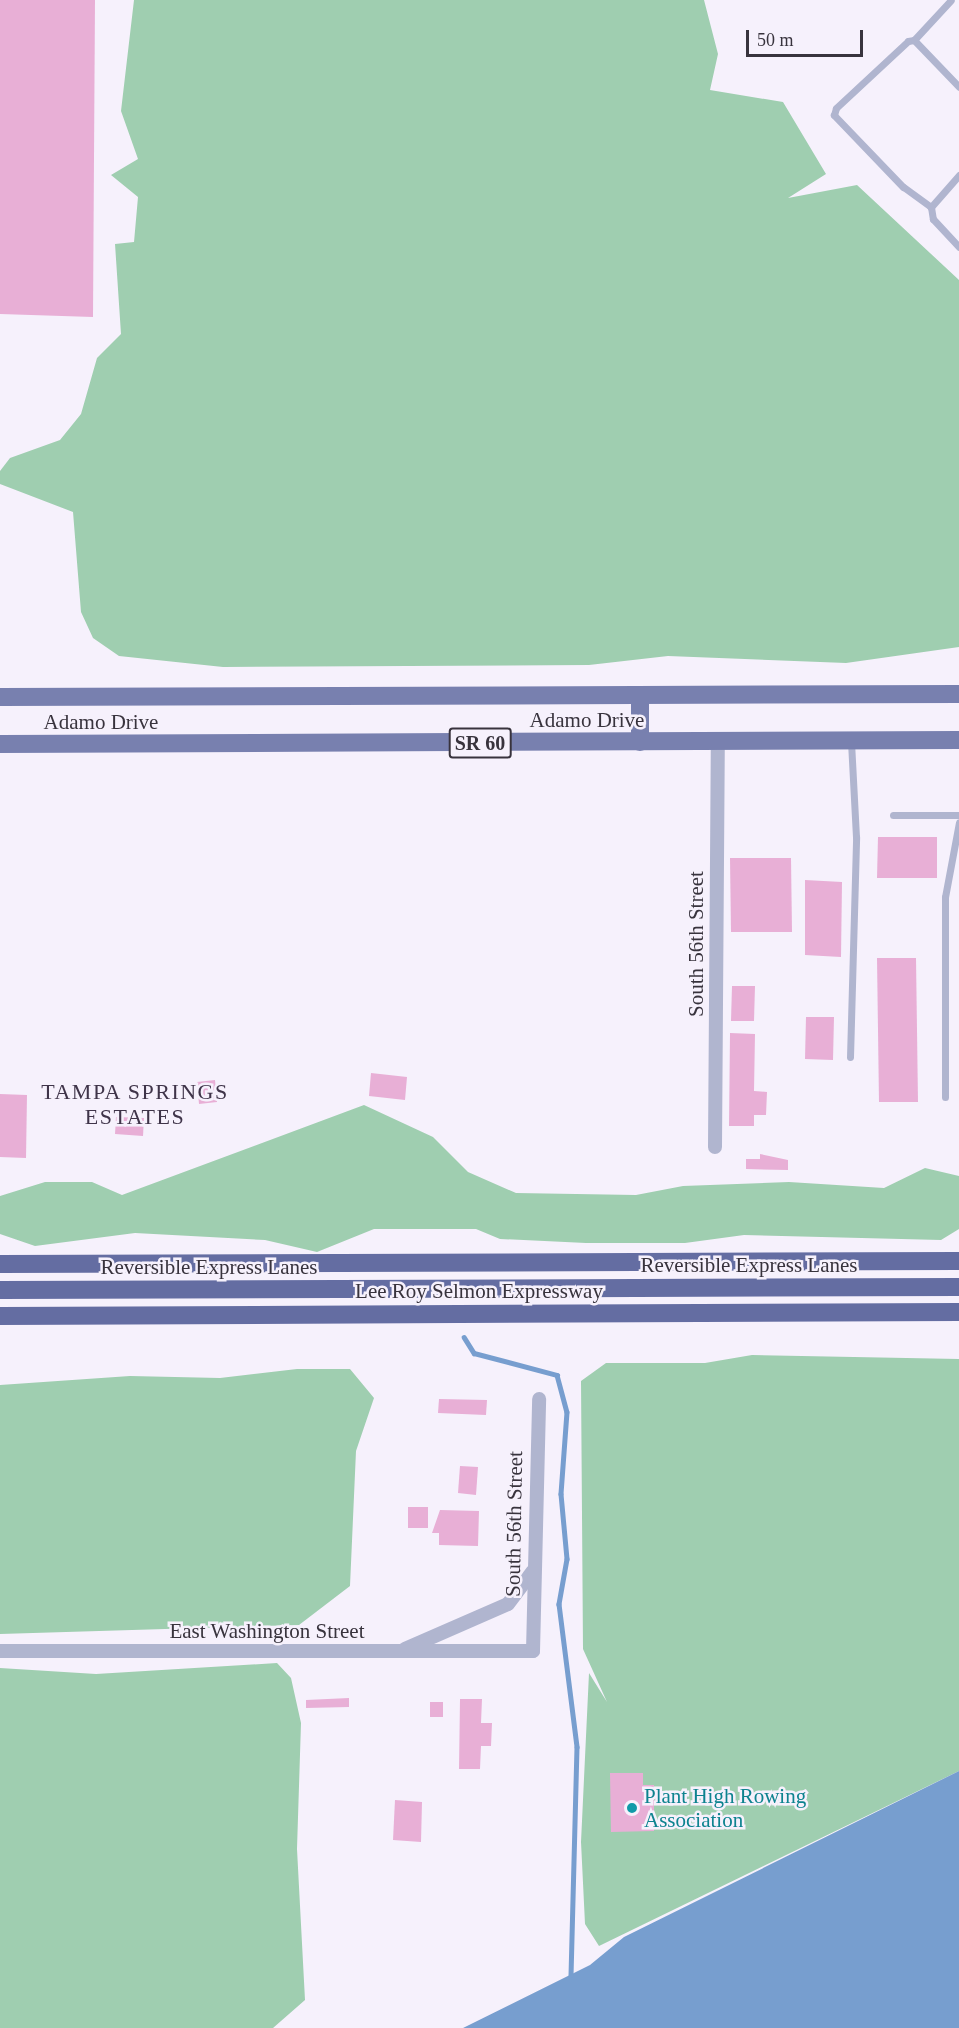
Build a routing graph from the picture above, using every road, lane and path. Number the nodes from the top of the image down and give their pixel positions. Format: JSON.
{"nodes":[{"id":1,"x":951,"y":0,"type":"edge"},
{"id":2,"x":914,"y":40,"type":"junction"},
{"id":3,"x":959,"y":87,"type":"edge"},
{"id":4,"x":959,"y":175,"type":"edge"},
{"id":5,"x":931,"y":207,"type":"junction"},
{"id":6,"x":956,"y":239,"type":"edge"},
{"id":7,"x":959,"y":247,"type":"edge"},
{"id":8,"x":959,"y":694,"type":"edge"},
{"id":9,"x":639,"y":695,"type":"junction"},
{"id":10,"x":0,"y":697,"type":"edge"},
{"id":11,"x":959,"y":740,"type":"edge"},
{"id":12,"x":851,"y":741,"type":"junction"},
{"id":13,"x":640,"y":742,"type":"junction"},
{"id":14,"x":718,"y":742,"type":"junction"},
{"id":15,"x":0,"y":744,"type":"edge"},
{"id":16,"x":893,"y":815,"type":"dead end"},
{"id":17,"x":959,"y":815,"type":"edge"},
{"id":18,"x":959,"y":822,"type":"edge"},
{"id":19,"x":850,"y":1057,"type":"dead end"},
{"id":20,"x":945,"y":1097,"type":"dead end"},
{"id":21,"x":715,"y":1147,"type":"dead end"},
{"id":22,"x":959,"y":1261,"type":"edge"},
{"id":23,"x":0,"y":1264,"type":"edge"},
{"id":24,"x":959,"y":1287,"type":"edge"},
{"id":25,"x":0,"y":1290,"type":"edge"},
{"id":26,"x":959,"y":1311,"type":"edge"},
{"id":27,"x":0,"y":1316,"type":"edge"},
{"id":28,"x":539,"y":1399,"type":"dead end"},
{"id":29,"x":533,"y":1570,"type":"junction"},
{"id":30,"x":0,"y":1651,"type":"edge"},
{"id":31,"x":533,"y":1651,"type":"joint"},
{"id":32,"x":397,"y":1652,"type":"junction"}],
"edges":[{"from":1,"to":2,"type":"lane"},
{"from":2,"to":3,"type":"lane"},
{"from":2,"to":5,"type":"lane"},
{"from":4,"to":5,"type":"lane"},
{"from":5,"to":6,"type":"lane"},
{"from":6,"to":7,"type":"lane"},
{"from":8,"to":9,"type":"main road","name":"Adamo Drive","number":"SR 60"},
{"from":9,"to":10,"type":"main road","name":"Adamo Drive","number":"SR 60"},
{"from":9,"to":13,"type":"main road"},
{"from":11,"to":12,"type":"main road","name":"Adamo Drive","number":"SR 60"},
{"from":12,"to":14,"type":"main road","name":"Adamo Drive","number":"SR 60"},
{"from":12,"to":19,"type":"lane"},
{"from":13,"to":14,"type":"main road","name":"Adamo Drive","number":"SR 60"},
{"from":13,"to":15,"type":"main road","name":"Adamo Drive","number":"SR 60"},
{"from":14,"to":21,"type":"street","name":"South 56th Street"},
{"from":16,"to":17,"type":"lane"},
{"from":18,"to":20,"type":"lane"},
{"from":22,"to":23,"type":"highway","name":"Lee Roy Selmon Expressway"},
{"from":24,"to":25,"type":"highway","name":"Reversible Express Lanes"},
{"from":26,"to":27,"type":"highway","name":"Lee Roy Selmon Expressway"},
{"from":28,"to":29,"type":"street","name":"South 56th Street"},
{"from":29,"to":31,"type":"street","name":"South 56th Street"},
{"from":29,"to":32,"type":"street"},
{"from":30,"to":32,"type":"street","name":"East Washington Street"},
{"from":31,"to":32,"type":"street","name":"East Washington Street"}]}
